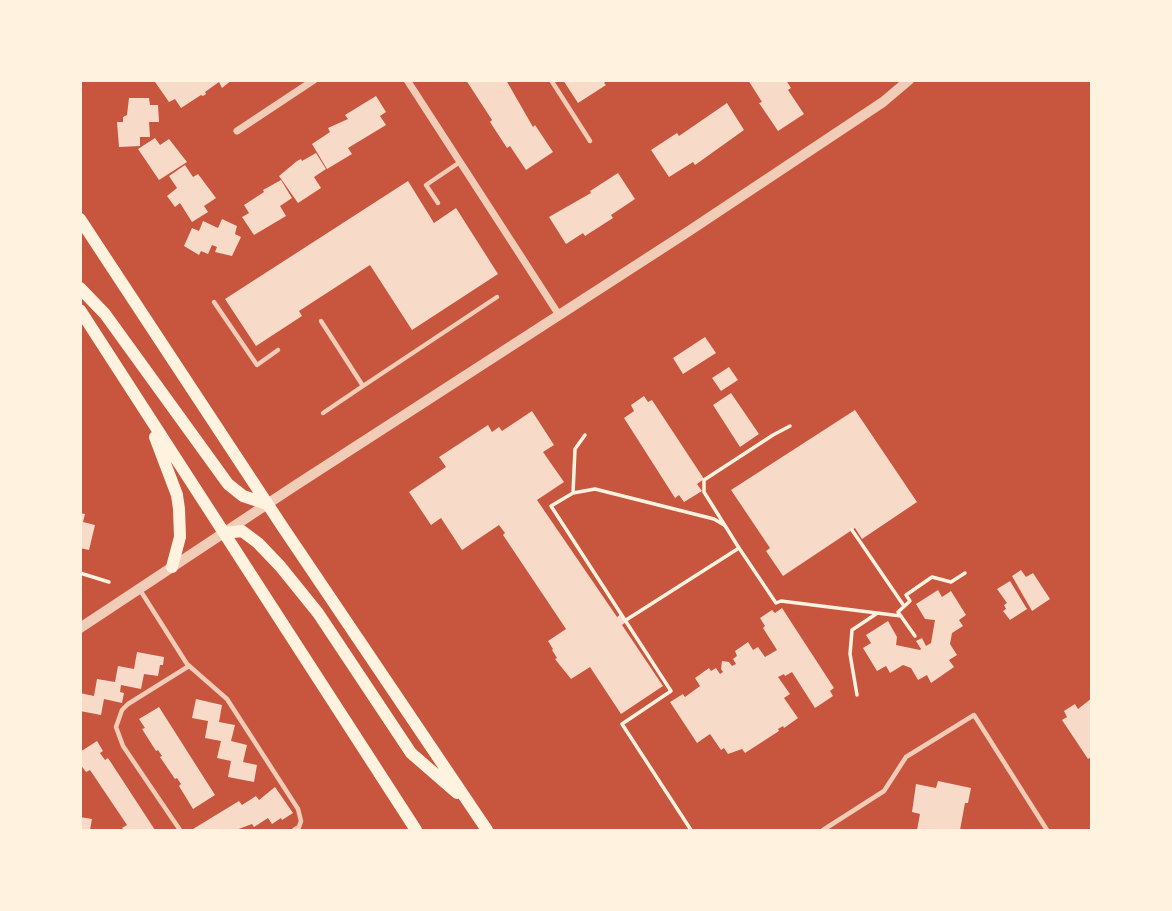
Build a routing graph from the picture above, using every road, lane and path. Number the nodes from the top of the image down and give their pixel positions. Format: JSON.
{"nodes":[{"id":1,"x":314,"y":80,"type":"edge"},
{"id":2,"x":407,"y":80,"type":"edge"},
{"id":3,"x":551,"y":80,"type":"edge"},
{"id":4,"x":909,"y":80,"type":"edge"},
{"id":5,"x":237,"y":131,"type":"dead end"},
{"id":6,"x":590,"y":141,"type":"dead end"},
{"id":7,"x":461,"y":162,"type":"junction"},
{"id":8,"x":438,"y":203,"type":"dead end"},
{"id":9,"x":80,"y":219,"type":"edge"},
{"id":10,"x":80,"y":288,"type":"edge"},
{"id":11,"x":497,"y":297,"type":"dead end"},
{"id":12,"x":214,"y":302,"type":"dead end"},
{"id":13,"x":80,"y":310,"type":"edge"},
{"id":14,"x":559,"y":315,"type":"junction"},
{"id":15,"x":321,"y":321,"type":"dead end"},
{"id":16,"x":278,"y":350,"type":"dead end"},
{"id":17,"x":363,"y":386,"type":"junction"},
{"id":18,"x":146,"y":414,"type":"junction"},
{"id":19,"x":323,"y":414,"type":"dead end"},
{"id":20,"x":790,"y":426,"type":"dead end"},
{"id":21,"x":585,"y":435,"type":"dead end"},
{"id":22,"x":573,"y":493,"type":"junction"},
{"id":23,"x":267,"y":504,"type":"junction"},
{"id":24,"x":724,"y":525,"type":"junction"},
{"id":25,"x":852,"y":530,"type":"dead end"},
{"id":26,"x":224,"y":533,"type":"junction"},
{"id":27,"x":739,"y":548,"type":"junction"},
{"id":28,"x":172,"y":567,"type":"junction"},
{"id":29,"x":80,"y":573,"type":"edge"},
{"id":30,"x":965,"y":573,"type":"dead end"},
{"id":31,"x":109,"y":582,"type":"dead end"},
{"id":32,"x":139,"y":589,"type":"junction"},
{"id":33,"x":904,"y":606,"type":"junction"},
{"id":34,"x":878,"y":613,"type":"junction"},
{"id":35,"x":901,"y":616,"type":"junction"},
{"id":36,"x":626,"y":620,"type":"junction"},
{"id":37,"x":80,"y":628,"type":"edge"},
{"id":38,"x":915,"y":636,"type":"dead end"},
{"id":39,"x":189,"y":666,"type":"junction"},
{"id":40,"x":857,"y":695,"type":"dead end"},
{"id":41,"x":470,"y":805,"type":"junction"},
{"id":42,"x":180,"y":831,"type":"edge"},
{"id":43,"x":293,"y":831,"type":"edge"},
{"id":44,"x":416,"y":831,"type":"edge"},
{"id":45,"x":487,"y":831,"type":"edge"},
{"id":46,"x":691,"y":831,"type":"edge"},
{"id":47,"x":823,"y":831,"type":"edge"},
{"id":48,"x":1047,"y":831,"type":"edge"}],
"edges":[{"from":1,"to":5,"type":"street"},
{"from":2,"to":7,"type":"street"},
{"from":3,"to":6,"type":"lane"},
{"from":4,"to":14,"type":"street"},
{"from":7,"to":8,"type":"lane"},
{"from":7,"to":14,"type":"street"},
{"from":9,"to":23,"type":"main road"},
{"from":10,"to":23,"type":"main road"},
{"from":11,"to":17,"type":"lane"},
{"from":12,"to":16,"type":"lane"},
{"from":13,"to":18,"type":"main road"},
{"from":14,"to":23,"type":"street"},
{"from":15,"to":17,"type":"lane"},
{"from":17,"to":19,"type":"lane"},
{"from":18,"to":26,"type":"main road"},
{"from":18,"to":28,"type":"main road"},
{"from":20,"to":24,"type":"path"},
{"from":21,"to":22,"type":"path"},
{"from":22,"to":24,"type":"path"},
{"from":22,"to":36,"type":"path"},
{"from":23,"to":26,"type":"street"},
{"from":23,"to":41,"type":"main road"},
{"from":24,"to":27,"type":"path"},
{"from":25,"to":33,"type":"path"},
{"from":26,"to":28,"type":"street"},
{"from":26,"to":41,"type":"main road"},
{"from":26,"to":44,"type":"main road"},
{"from":27,"to":34,"type":"path"},
{"from":27,"to":36,"type":"path"},
{"from":28,"to":32,"type":"street"},
{"from":29,"to":31,"type":"path"},
{"from":30,"to":33,"type":"path"},
{"from":32,"to":37,"type":"street"},
{"from":32,"to":39,"type":"lane"},
{"from":33,"to":35,"type":"path"},
{"from":34,"to":35,"type":"path"},
{"from":34,"to":40,"type":"path"},
{"from":35,"to":38,"type":"path"},
{"from":36,"to":46,"type":"path"},
{"from":39,"to":42,"type":"lane"},
{"from":39,"to":43,"type":"lane"},
{"from":41,"to":45,"type":"main road"},
{"from":47,"to":48,"type":"lane"}]}
